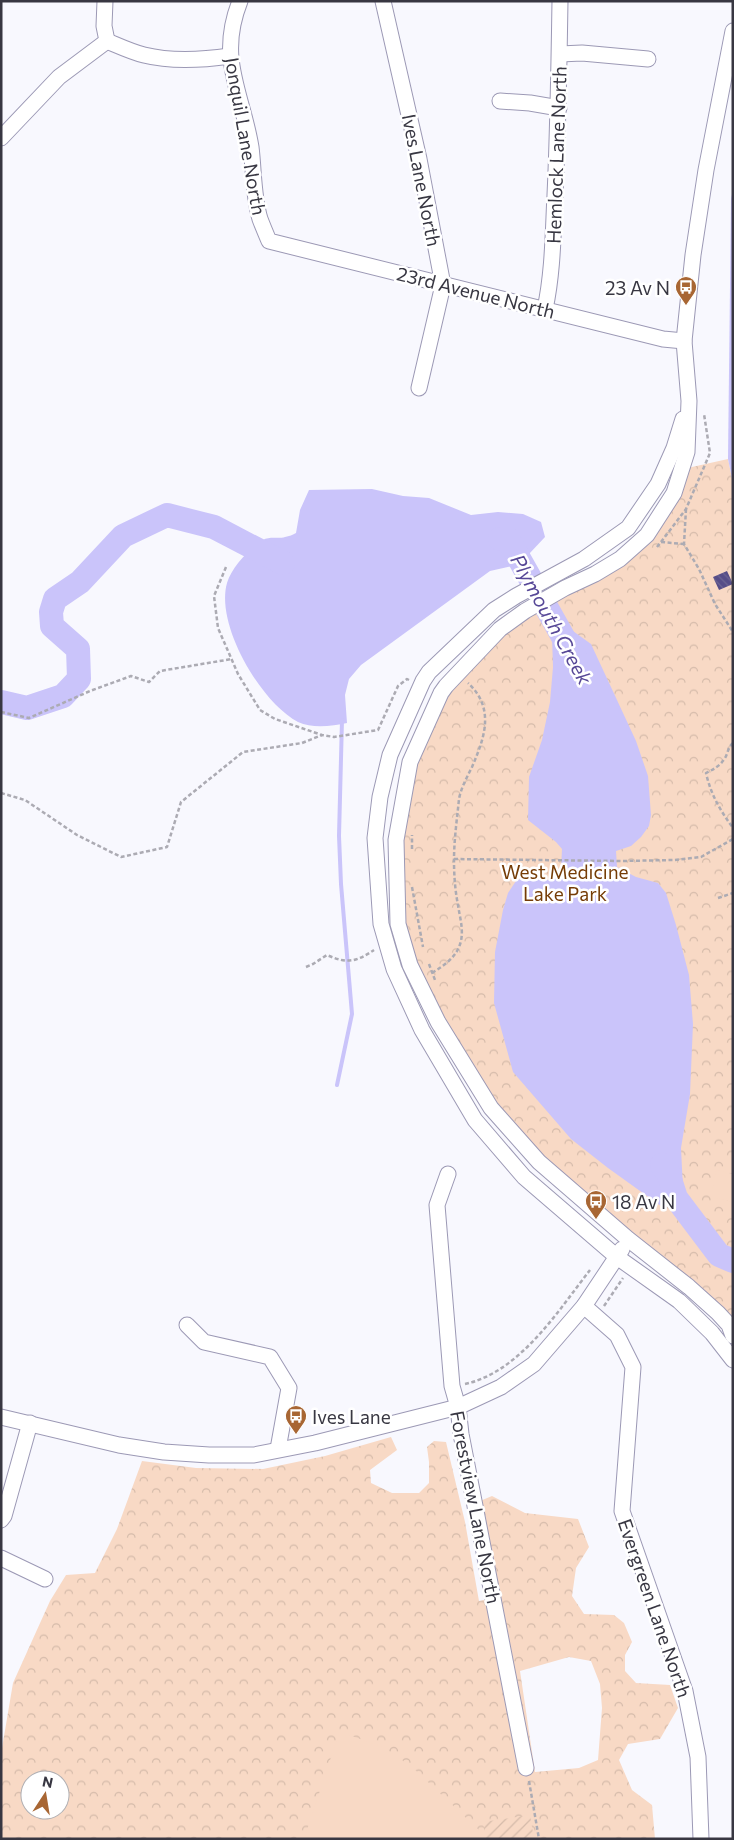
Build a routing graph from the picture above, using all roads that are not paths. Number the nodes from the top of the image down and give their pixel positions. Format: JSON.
{"nodes":[{"id":1,"x":105,"y":1,"type":"edge"},
{"id":2,"x":240,"y":1,"type":"edge"},
{"id":3,"x":383,"y":1,"type":"edge"},
{"id":4,"x":560,"y":1,"type":"edge"},
{"id":5,"x":733,"y":31,"type":"edge"},
{"id":6,"x":107,"y":41,"type":"junction"},
{"id":7,"x":560,"y":54,"type":"junction"},
{"id":8,"x":230,"y":56,"type":"junction"},
{"id":9,"x":648,"y":59,"type":"dead end"},
{"id":10,"x":500,"y":101,"type":"dead end"},
{"id":11,"x":559,"y":108,"type":"junction"},
{"id":12,"x":1,"y":138,"type":"edge"},
{"id":13,"x":269,"y":241,"type":"joint"},
{"id":14,"x":443,"y":285,"type":"junction"},
{"id":15,"x":544,"y":309,"type":"junction"},
{"id":16,"x":684,"y":341,"type":"junction"},
{"id":17,"x":419,"y":388,"type":"dead end"},
{"id":18,"x":688,"y":401,"type":"junction"},
{"id":19,"x":448,"y":1174,"type":"dead end"},
{"id":20,"x":628,"y":1239,"type":"junction"},
{"id":21,"x":617,"y":1256,"type":"junction"},
{"id":22,"x":584,"y":1306,"type":"junction"},
{"id":23,"x":187,"y":1325,"type":"dead end"},
{"id":24,"x":733,"y":1336,"type":"edge"},
{"id":25,"x":733,"y":1360,"type":"edge"},
{"id":26,"x":458,"y":1407,"type":"junction"},
{"id":27,"x":1,"y":1417,"type":"edge"},
{"id":28,"x":30,"y":1423,"type":"junction"},
{"id":29,"x":278,"y":1449,"type":"junction"},
{"id":30,"x":7,"y":1478,"type":"edge"},
{"id":31,"x":1,"y":1520,"type":"edge"},
{"id":32,"x":1,"y":1558,"type":"edge"},
{"id":33,"x":45,"y":1579,"type":"dead end"},
{"id":34,"x":526,"y":1768,"type":"road end"},
{"id":35,"x":701,"y":1839,"type":"edge"}],
"edges":[{"from":1,"to":6,"type":"street"},
{"from":2,"to":8,"type":"street","name":"Jonquil Lane North"},
{"from":3,"to":14,"type":"street","name":"Ives Lane North"},
{"from":4,"to":7,"type":"street","name":"Hemlock Lane North"},
{"from":5,"to":16,"type":"street"},
{"from":6,"to":8,"type":"street"},
{"from":6,"to":12,"type":"street"},
{"from":7,"to":9,"type":"street"},
{"from":7,"to":11,"type":"street","name":"Hemlock Lane North"},
{"from":8,"to":13,"type":"street","name":"Jonquil Lane North"},
{"from":10,"to":11,"type":"street"},
{"from":11,"to":15,"type":"street","name":"Hemlock Lane North"},
{"from":13,"to":14,"type":"street","name":"23rd Avenue North"},
{"from":14,"to":15,"type":"street","name":"23rd Avenue North"},
{"from":14,"to":17,"type":"street","name":"Ives Lane North"},
{"from":15,"to":16,"type":"street","name":"23rd Avenue North"},
{"from":16,"to":18,"type":"street"},
{"from":18,"to":20,"type":"street"},
{"from":18,"to":21,"type":"street"},
{"from":19,"to":26,"type":"street","name":"Forestview Lane North"},
{"from":20,"to":21,"type":"street"},
{"from":20,"to":24,"type":"street"},
{"from":21,"to":22,"type":"street"},
{"from":21,"to":25,"type":"street"},
{"from":22,"to":26,"type":"street"},
{"from":22,"to":35,"type":"street","name":"Evergreen Lane North"},
{"from":23,"to":29,"type":"street"},
{"from":26,"to":29,"type":"street"},
{"from":26,"to":34,"type":"street","name":"Forestview Lane North"},
{"from":27,"to":28,"type":"street"},
{"from":28,"to":29,"type":"street"},
{"from":28,"to":30,"type":"street"},
{"from":30,"to":31,"type":"street"},
{"from":32,"to":33,"type":"street"}]}
